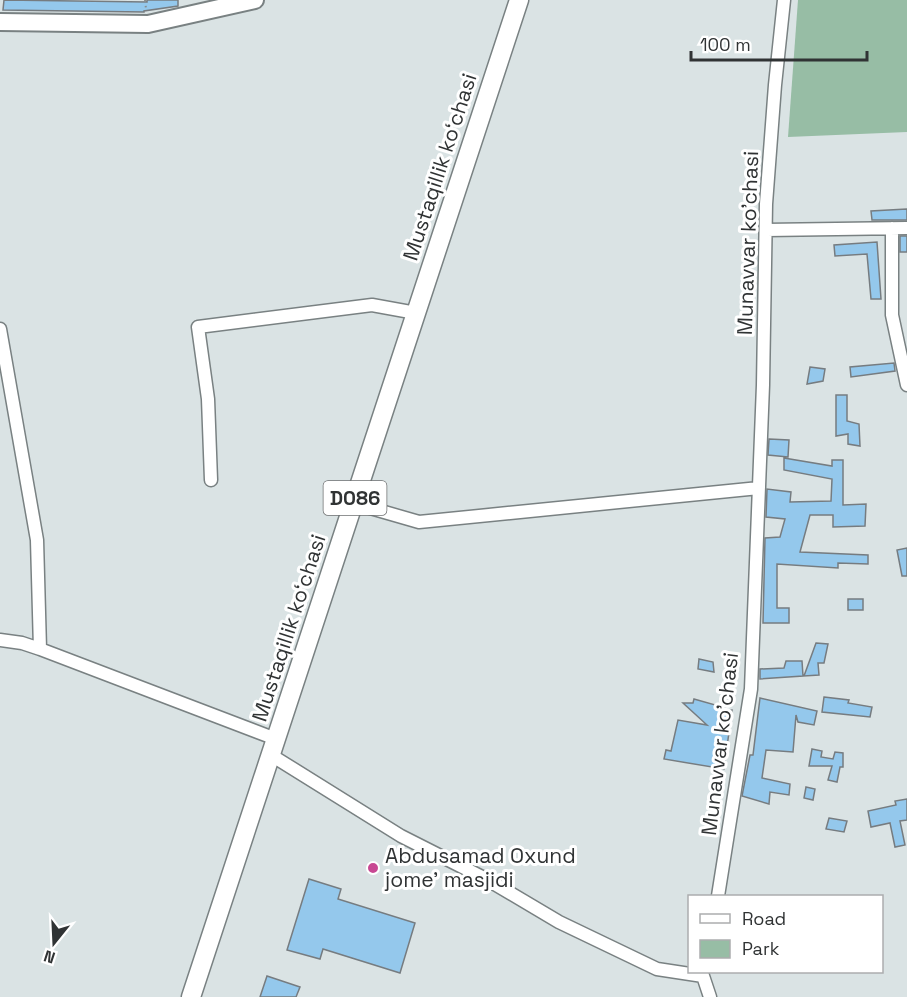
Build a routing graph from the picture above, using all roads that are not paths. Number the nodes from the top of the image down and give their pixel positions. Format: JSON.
{"nodes":[{"id":1,"x":255,"y":0,"type":"edge"},
{"id":2,"x":519,"y":0,"type":"edge"},
{"id":3,"x":784,"y":0,"type":"edge"},
{"id":4,"x":0,"y":22,"type":"edge"},
{"id":5,"x":892,"y":228,"type":"junction"},
{"id":6,"x":907,"y":228,"type":"edge"},
{"id":7,"x":766,"y":230,"type":"junction"},
{"id":8,"x":416,"y":313,"type":"junction"},
{"id":9,"x":0,"y":329,"type":"edge"},
{"id":10,"x":907,"y":385,"type":"edge"},
{"id":11,"x":211,"y":480,"type":"dead end"},
{"id":12,"x":759,"y":488,"type":"junction"},
{"id":13,"x":353,"y":503,"type":"junction"},
{"id":14,"x":0,"y":640,"type":"edge"},
{"id":15,"x":40,"y":649,"type":"junction"},
{"id":16,"x":273,"y":747,"type":"junction"},
{"id":17,"x":718,"y":895,"type":"edge"},
{"id":18,"x":688,"y":972,"type":"edge"},
{"id":19,"x":704,"y":974,"type":"edge"},
{"id":20,"x":191,"y":997,"type":"edge"},
{"id":21,"x":710,"y":997,"type":"edge"}],
"edges":[{"from":1,"to":4,"type":"street"},
{"from":2,"to":8,"type":"main road","name":"Mustaqillik koʻchasi","number":"D086"},
{"from":3,"to":7,"type":"street","name":"Munavvar ko'chasi"},
{"from":5,"to":6,"type":"street"},
{"from":5,"to":7,"type":"street"},
{"from":5,"to":10,"type":"street"},
{"from":7,"to":12,"type":"street","name":"Munavvar ko'chasi"},
{"from":8,"to":11,"type":"street"},
{"from":8,"to":13,"type":"main road","name":"Mustaqillik koʻchasi","number":"D086"},
{"from":9,"to":15,"type":"street"},
{"from":12,"to":13,"type":"street"},
{"from":12,"to":17,"type":"street","name":"Munavvar ko'chasi"},
{"from":13,"to":16,"type":"main road","name":"Mustaqillik koʻchasi","number":"D086"},
{"from":14,"to":15,"type":"street"},
{"from":15,"to":16,"type":"street"},
{"from":16,"to":18,"type":"street"},
{"from":16,"to":20,"type":"main road","name":"Mustaqillik koʻchasi","number":"D086"},
{"from":19,"to":21,"type":"street"}]}
